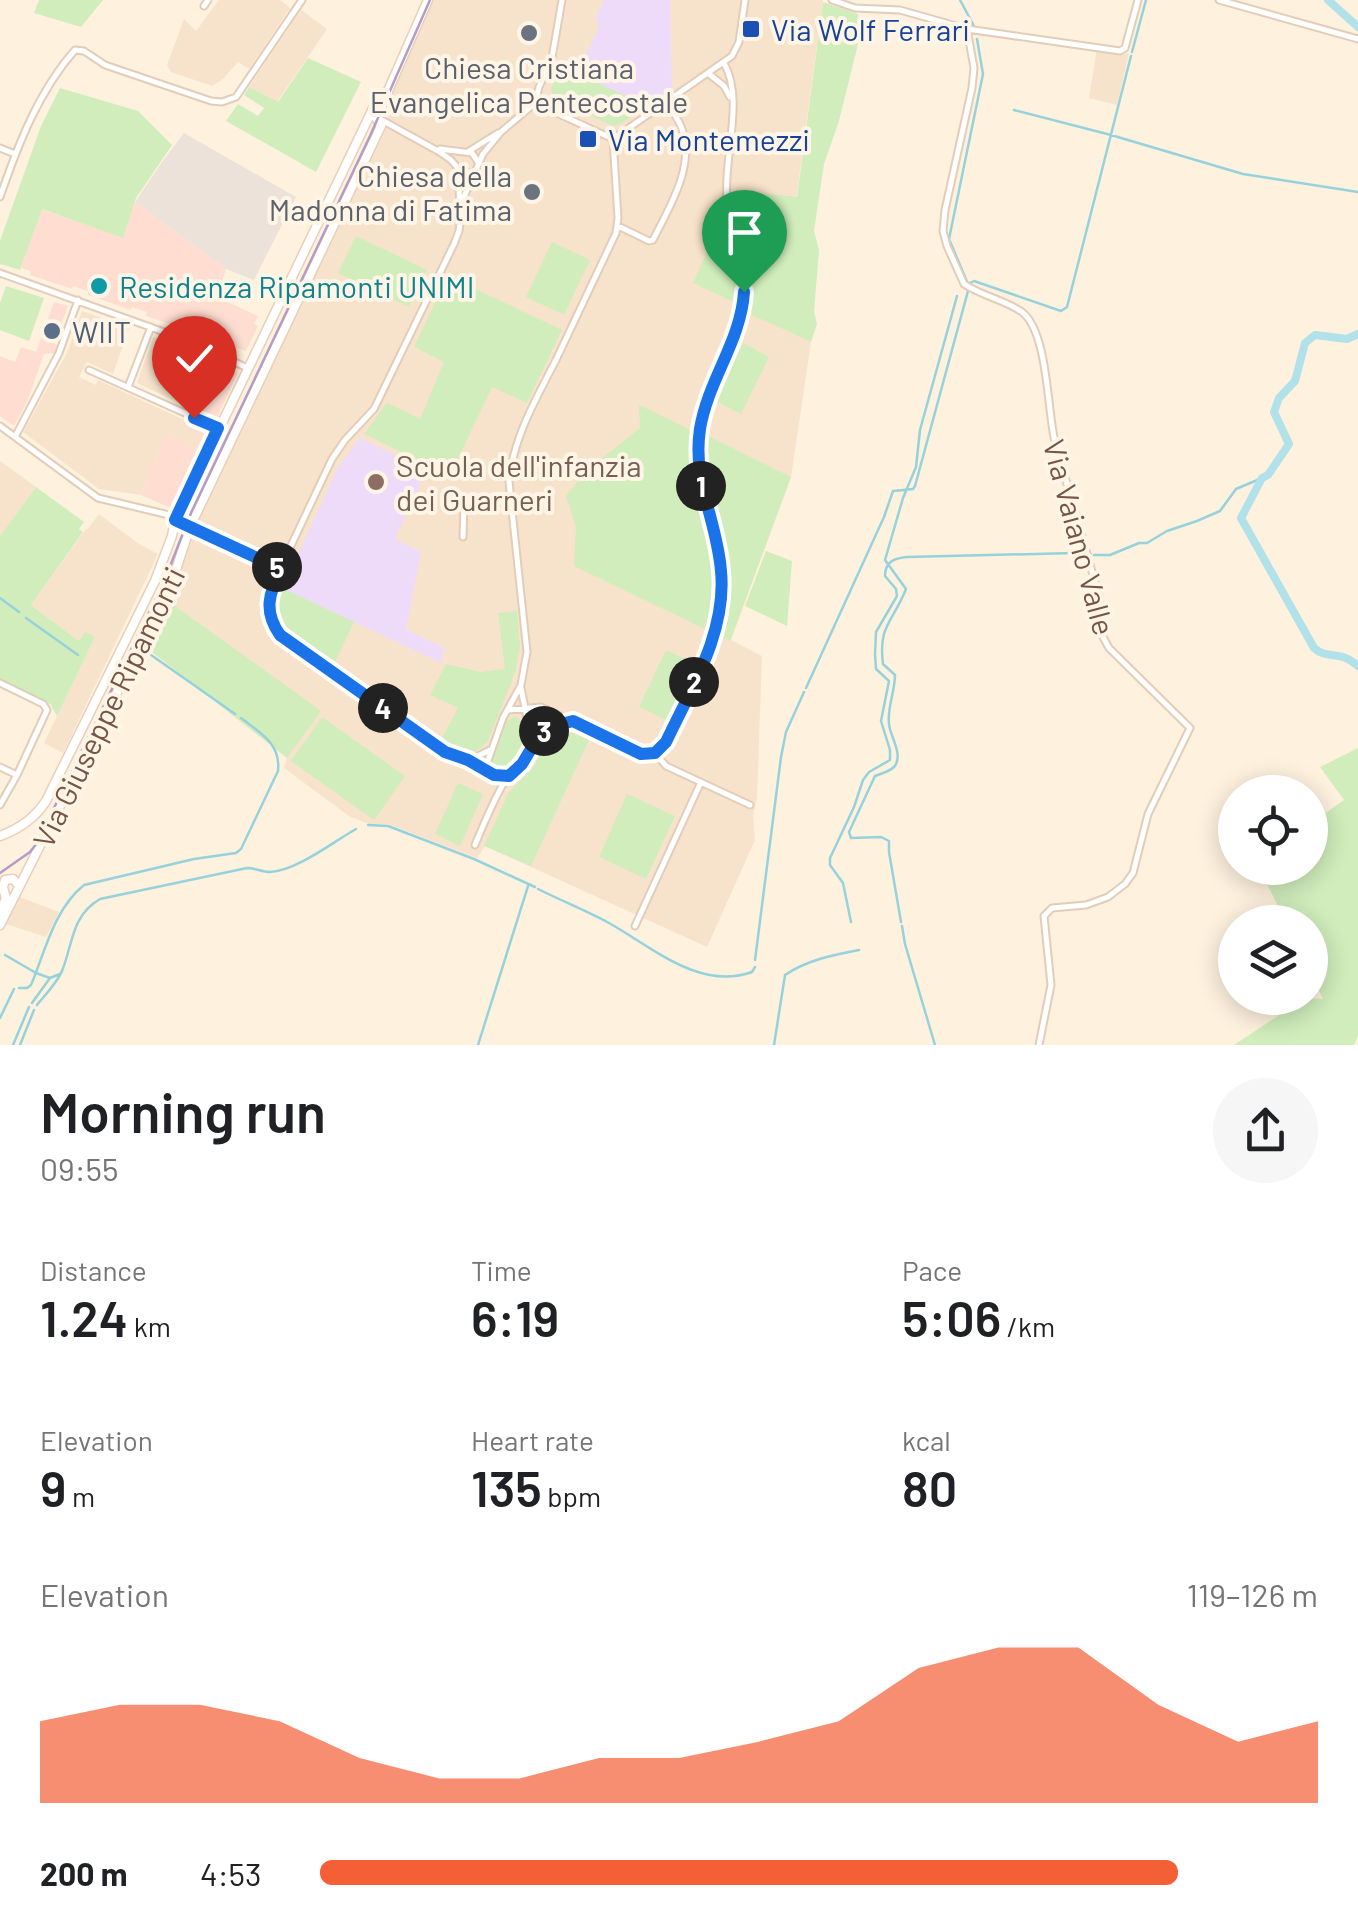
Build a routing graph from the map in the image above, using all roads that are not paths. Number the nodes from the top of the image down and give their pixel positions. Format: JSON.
{"nodes":[{"id":1,"x":428,"y":0,"type":"edge"},
{"id":2,"x":562,"y":0,"type":"edge"},
{"id":3,"x":745,"y":0,"type":"edge"},
{"id":4,"x":832,"y":0,"type":"edge"},
{"id":5,"x":1138,"y":0,"type":"edge"},
{"id":6,"x":1219,"y":0,"type":"edge"},
{"id":7,"x":299,"y":1,"type":"edge"},
{"id":8,"x":967,"y":29,"type":"junction"},
{"id":9,"x":1358,"y":39,"type":"edge"},
{"id":10,"x":724,"y":63,"type":"junction"},
{"id":11,"x":709,"y":74,"type":"junction"},
{"id":12,"x":732,"y":100,"type":"junction"},
{"id":13,"x":536,"y":103,"type":"junction"},
{"id":14,"x":668,"y":103,"type":"junction"},
{"id":15,"x":374,"y":118,"type":"junction"},
{"id":16,"x":501,"y":132,"type":"junction"},
{"id":17,"x":614,"y":140,"type":"junction"},
{"id":18,"x":431,"y":146,"type":"junction"},
{"id":19,"x":0,"y":148,"type":"edge"},
{"id":20,"x":464,"y":153,"type":"junction"},
{"id":21,"x":15,"y":154,"type":"junction"},
{"id":22,"x":457,"y":168,"type":"junction"},
{"id":23,"x":477,"y":168,"type":"junction"},
{"id":24,"x":0,"y":197,"type":"edge"},
{"id":25,"x":461,"y":211,"type":"junction"},
{"id":26,"x":618,"y":226,"type":"junction"},
{"id":27,"x":0,"y":273,"type":"edge"},
{"id":28,"x":78,"y":300,"type":"junction"},
{"id":29,"x":151,"y":326,"type":"junction"},
{"id":30,"x":247,"y":368,"type":"junction"},
{"id":31,"x":90,"y":370,"type":"dead end"},
{"id":32,"x":128,"y":387,"type":"junction"},
{"id":33,"x":0,"y":426,"type":"edge"},
{"id":34,"x":218,"y":428,"type":"junction"},
{"id":35,"x":15,"y":436,"type":"junction"},
{"id":36,"x":506,"y":502,"type":"dead end"},
{"id":37,"x":175,"y":520,"type":"junction"},
{"id":38,"x":190,"y":527,"type":"junction"},
{"id":39,"x":463,"y":536,"type":"dead end"},
{"id":40,"x":281,"y":569,"type":"junction"},
{"id":41,"x":0,"y":683,"type":"edge"},
{"id":42,"x":521,"y":685,"type":"junction"},
{"id":43,"x":508,"y":710,"type":"junction"},
{"id":44,"x":523,"y":710,"type":"junction"},
{"id":45,"x":573,"y":721,"type":"junction"},
{"id":46,"x":490,"y":750,"type":"junction"},
{"id":47,"x":655,"y":753,"type":"junction"},
{"id":48,"x":528,"y":756,"type":"junction"},
{"id":49,"x":468,"y":760,"type":"junction"},
{"id":50,"x":0,"y":767,"type":"edge"},
{"id":51,"x":484,"y":769,"type":"junction"},
{"id":52,"x":17,"y":775,"type":"junction"},
{"id":53,"x":494,"y":775,"type":"junction"},
{"id":54,"x":509,"y":776,"type":"junction"},
{"id":55,"x":701,"y":782,"type":"junction"},
{"id":56,"x":498,"y":794,"type":"junction"},
{"id":57,"x":0,"y":805,"type":"edge"},
{"id":58,"x":750,"y":805,"type":"dead end"},
{"id":59,"x":0,"y":836,"type":"edge"},
{"id":60,"x":475,"y":845,"type":"dead end"},
{"id":61,"x":19,"y":885,"type":"junction"},
{"id":62,"x":0,"y":911,"type":"edge"},
{"id":63,"x":0,"y":925,"type":"edge"},
{"id":64,"x":635,"y":926,"type":"dead end"},
{"id":65,"x":1039,"y":1045,"type":"edge"}],
"edges":[{"from":1,"to":15,"type":"street","name":"Via Giuseppe Ripamonti"},
{"from":2,"to":13,"type":"street"},
{"from":3,"to":10,"type":"street"},
{"from":4,"to":8,"type":"street"},
{"from":5,"to":8,"type":"street"},
{"from":6,"to":9,"type":"street"},
{"from":7,"to":21,"type":"street"},
{"from":8,"to":65,"type":"street","name":"Via Vaiano Valle"},
{"from":10,"to":11,"type":"street"},
{"from":10,"to":12,"type":"street"},
{"from":11,"to":12,"type":"street"},
{"from":11,"to":14,"type":"street"},
{"from":12,"to":47,"type":"street"},
{"from":13,"to":16,"type":"street"},
{"from":13,"to":17,"type":"street"},
{"from":14,"to":17,"type":"street"},
{"from":14,"to":26,"type":"street"},
{"from":15,"to":18,"type":"street"},
{"from":15,"to":30,"type":"street","name":"Via Giuseppe Ripamonti"},
{"from":15,"to":38,"type":"street","name":"Via Giuseppe Ripamonti"},
{"from":16,"to":20,"type":"street"},
{"from":16,"to":23,"type":"street"},
{"from":17,"to":26,"type":"street"},
{"from":18,"to":20,"type":"street"},
{"from":18,"to":22,"type":"street"},
{"from":19,"to":21,"type":"street"},
{"from":20,"to":22,"type":"street"},
{"from":20,"to":23,"type":"street"},
{"from":21,"to":24,"type":"street"},
{"from":22,"to":23,"type":"street"},
{"from":22,"to":25,"type":"street"},
{"from":23,"to":25,"type":"street"},
{"from":25,"to":40,"type":"street"},
{"from":26,"to":42,"type":"street"},
{"from":27,"to":28,"type":"street"},
{"from":28,"to":29,"type":"street"},
{"from":28,"to":35,"type":"street"},
{"from":29,"to":30,"type":"street"},
{"from":29,"to":32,"type":"street"},
{"from":30,"to":34,"type":"street","name":"Via Giuseppe Ripamonti"},
{"from":31,"to":32,"type":"street"},
{"from":32,"to":34,"type":"street"},
{"from":33,"to":35,"type":"street"},
{"from":34,"to":37,"type":"street","name":"Via Giuseppe Ripamonti"},
{"from":35,"to":37,"type":"street"},
{"from":36,"to":39,"type":"street"},
{"from":37,"to":38,"type":"street","name":"Via Giuseppe Ripamonti"},
{"from":37,"to":59,"type":"street","name":"Via Giuseppe Ripamonti"},
{"from":38,"to":40,"type":"street"},
{"from":38,"to":61,"type":"street","name":"Via Giuseppe Ripamonti"},
{"from":40,"to":49,"type":"street"},
{"from":41,"to":52,"type":"street"},
{"from":42,"to":43,"type":"street"},
{"from":42,"to":44,"type":"street"},
{"from":43,"to":44,"type":"street"},
{"from":43,"to":46,"type":"street"},
{"from":44,"to":45,"type":"street"},
{"from":44,"to":48,"type":"street"},
{"from":45,"to":47,"type":"street"},
{"from":45,"to":48,"type":"street"},
{"from":46,"to":49,"type":"street"},
{"from":46,"to":51,"type":"street"},
{"from":47,"to":55,"type":"street"},
{"from":48,"to":54,"type":"street"},
{"from":49,"to":51,"type":"street"},
{"from":50,"to":52,"type":"street"},
{"from":51,"to":53,"type":"street"},
{"from":52,"to":57,"type":"street"},
{"from":53,"to":54,"type":"street"},
{"from":53,"to":56,"type":"street"},
{"from":54,"to":56,"type":"street"},
{"from":55,"to":58,"type":"street"},
{"from":55,"to":64,"type":"street"},
{"from":56,"to":60,"type":"street"},
{"from":61,"to":62,"type":"street","name":"Via Giuseppe Ripamonti"},
{"from":61,"to":63,"type":"street","name":"Via Giuseppe Ripamonti"}]}
